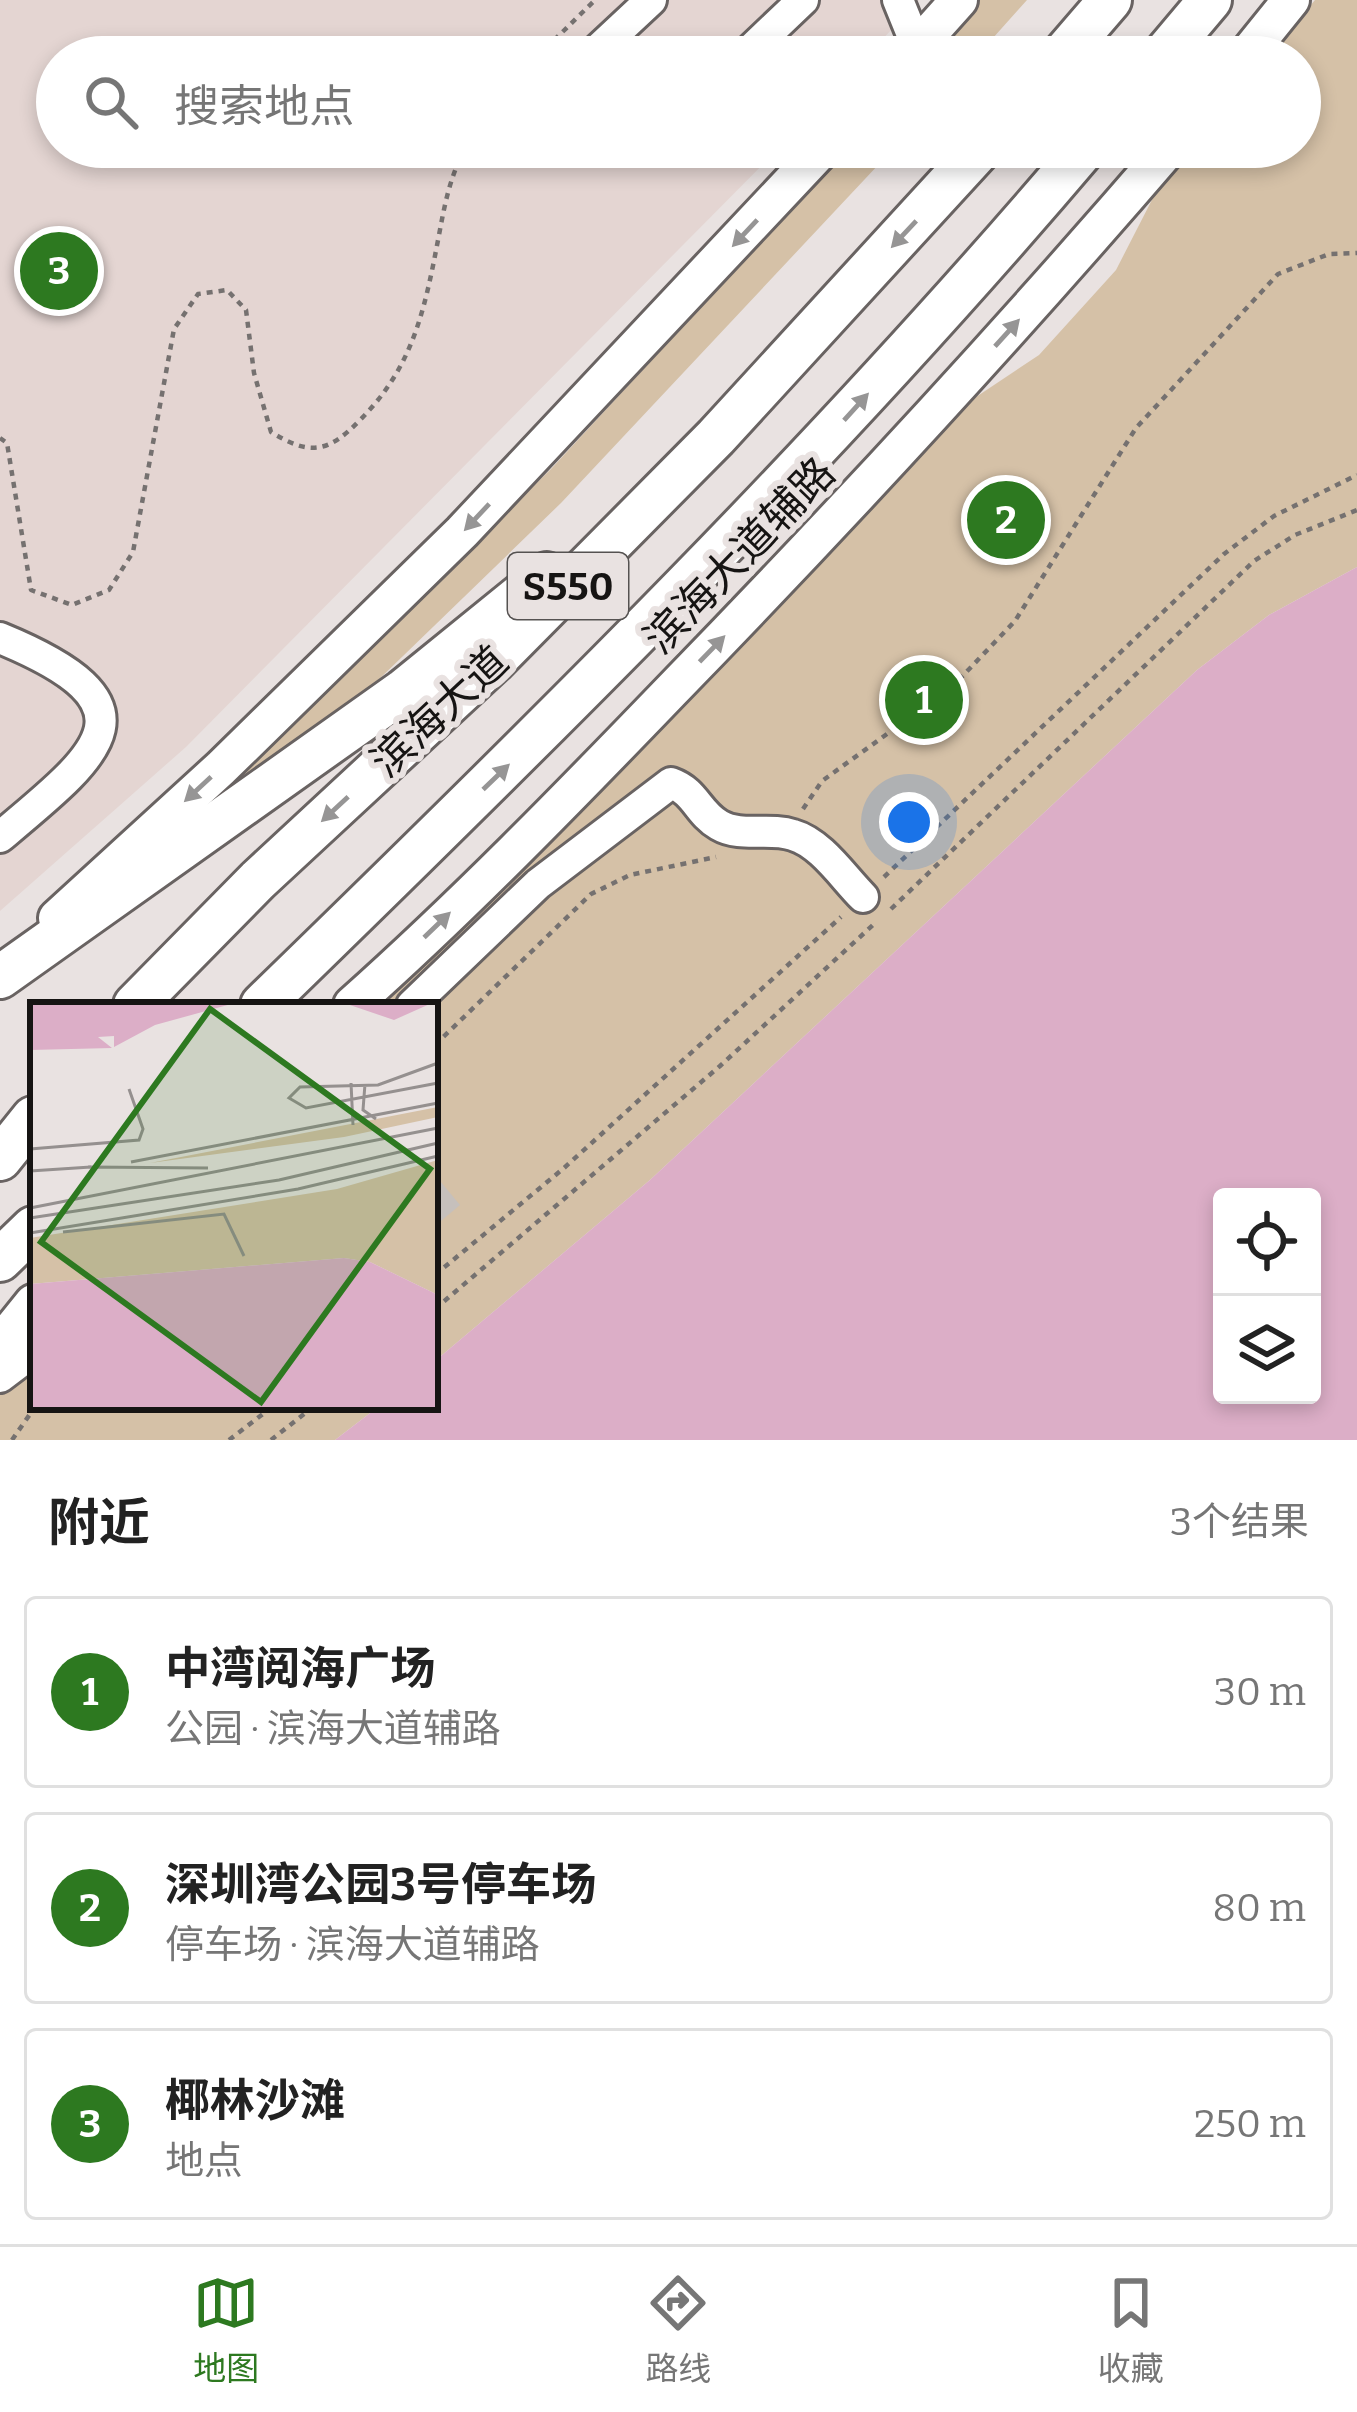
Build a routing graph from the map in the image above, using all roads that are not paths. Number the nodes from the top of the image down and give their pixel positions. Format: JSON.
{"nodes":[{"id":1,"x":651,"y":0,"type":"edge"},
{"id":2,"x":803,"y":0,"type":"edge"},
{"id":3,"x":898,"y":0,"type":"edge"},
{"id":4,"x":959,"y":0,"type":"edge"},
{"id":5,"x":1110,"y":0,"type":"edge"},
{"id":6,"x":1210,"y":0,"type":"edge"},
{"id":7,"x":1292,"y":0,"type":"edge"},
{"id":8,"x":612,"y":36,"type":"edge"},
{"id":9,"x":765,"y":36,"type":"edge"},
{"id":10,"x":908,"y":36,"type":"edge"},
{"id":11,"x":927,"y":36,"type":"edge"},
{"id":12,"x":1078,"y":36,"type":"edge"},
{"id":13,"x":1180,"y":36,"type":"edge"},
{"id":14,"x":1262,"y":36,"type":"edge"},
{"id":15,"x":804,"y":168,"type":"edge"},
{"id":16,"x":963,"y":168,"type":"edge"},
{"id":17,"x":1068,"y":168,"type":"edge"},
{"id":18,"x":1152,"y":168,"type":"edge"},
{"id":19,"x":716,"y":437,"type":"junction"},
{"id":20,"x":0,"y":638,"type":"edge"},
{"id":21,"x":0,"y":837,"type":"edge"},
{"id":22,"x":863,"y":897,"type":"road end"},
{"id":23,"x":0,"y":974,"type":"edge"},
{"id":24,"x":138,"y":1002,"type":"edge"},
{"id":25,"x":265,"y":1002,"type":"edge"},
{"id":26,"x":355,"y":1002,"type":"edge"},
{"id":27,"x":415,"y":1002,"type":"edge"},
{"id":28,"x":30,"y":1122,"type":"edge"},
{"id":29,"x":0,"y":1159,"type":"edge"},
{"id":30,"x":30,"y":1307,"type":"edge"},
{"id":31,"x":0,"y":1344,"type":"edge"},
{"id":32,"x":30,"y":1354,"type":"edge"},
{"id":33,"x":0,"y":1377,"type":"edge"}],
"edges":[{"from":1,"to":8,"type":"street"},
{"from":2,"to":9,"type":"street"},
{"from":3,"to":10,"type":"street"},
{"from":4,"to":11,"type":"main road"},
{"from":5,"to":12,"type":"highway"},
{"from":6,"to":13,"type":"highway"},
{"from":7,"to":14,"type":"main road"},
{"from":15,"to":23,"type":"main road","one_way":true},
{"from":16,"to":19,"type":"highway","name":"滨海大道","number":"S550","one_way":true},
{"from":25,"to":17,"type":"highway","name":"滨海大道","number":"S550","one_way":true},
{"from":26,"to":18,"type":"main road","name":"滨海大道辅路","one_way":true},
{"from":19,"to":23,"type":"highway"},
{"from":19,"to":24,"type":"highway","name":"滨海大道","number":"S550","one_way":true},
{"from":20,"to":21,"type":"street"},
{"from":22,"to":27,"type":"street"},
{"from":28,"to":29,"type":"highway"},
{"from":30,"to":31,"type":"main road"},
{"from":32,"to":33,"type":"street"}]}
